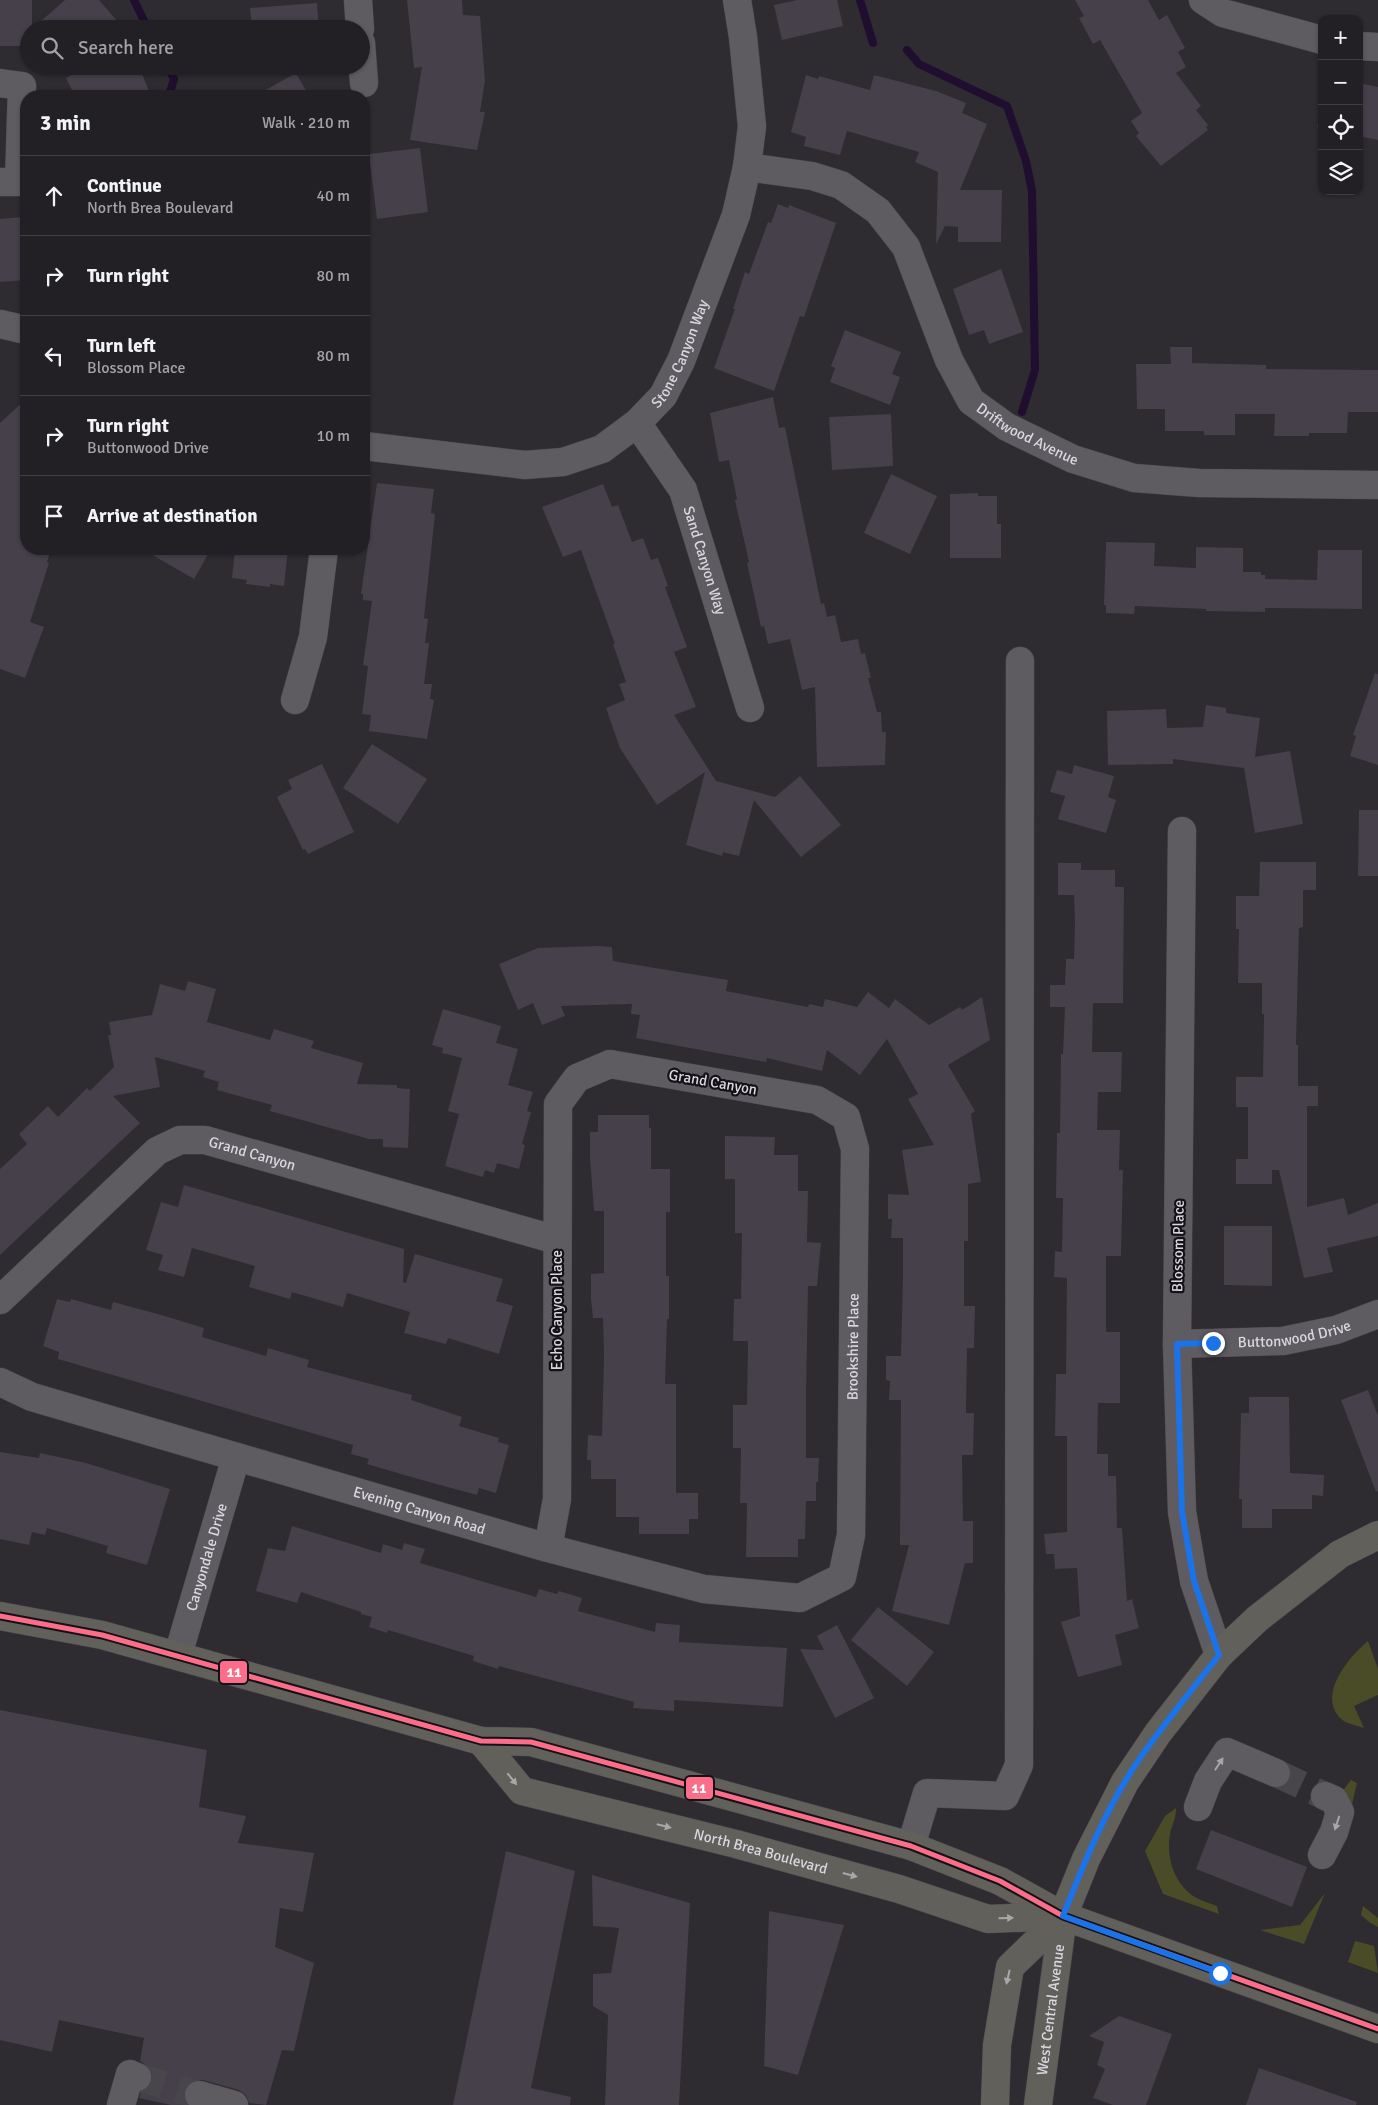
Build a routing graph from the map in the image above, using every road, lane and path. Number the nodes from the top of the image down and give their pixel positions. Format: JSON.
{"nodes":[{"id":1,"x":358,"y":0,"type":"edge"},
{"id":2,"x":737,"y":0,"type":"edge"},
{"id":3,"x":1203,"y":0,"type":"edge"},
{"id":4,"x":359,"y":20,"type":"edge"},
{"id":5,"x":1318,"y":39,"type":"edge"},
{"id":6,"x":1363,"y":46,"type":"edge"},
{"id":7,"x":1378,"y":47,"type":"edge"},
{"id":8,"x":363,"y":75,"type":"edge"},
{"id":9,"x":0,"y":83,"type":"edge"},
{"id":10,"x":364,"y":83,"type":"dead end"},
{"id":11,"x":22,"y":90,"type":"edge"},
{"id":12,"x":20,"y":134,"type":"edge"},
{"id":13,"x":747,"y":167,"type":"junction"},
{"id":14,"x":0,"y":182,"type":"edge"},
{"id":15,"x":0,"y":324,"type":"edge"},
{"id":16,"x":20,"y":329,"type":"edge"},
{"id":17,"x":637,"y":424,"type":"junction"},
{"id":18,"x":370,"y":447,"type":"edge"},
{"id":19,"x":1378,"y":485,"type":"edge"},
{"id":20,"x":323,"y":555,"type":"edge"},
{"id":21,"x":1020,"y":660,"type":"dead end"},
{"id":22,"x":296,"y":700,"type":"dead end"},
{"id":23,"x":750,"y":708,"type":"dead end"},
{"id":24,"x":1182,"y":831,"type":"dead end"},
{"id":25,"x":577,"y":1078,"type":"joint"},
{"id":26,"x":846,"y":1117,"type":"joint"},
{"id":27,"x":557,"y":1240,"type":"junction"},
{"id":28,"x":0,"y":1300,"type":"edge"},
{"id":29,"x":1378,"y":1314,"type":"edge"},
{"id":30,"x":1177,"y":1344,"type":"junction"},
{"id":31,"x":0,"y":1382,"type":"edge"},
{"id":32,"x":236,"y":1458,"type":"junction"},
{"id":33,"x":1378,"y":1536,"type":"edge"},
{"id":34,"x":548,"y":1548,"type":"junction"},
{"id":35,"x":842,"y":1578,"type":"joint"},
{"id":36,"x":0,"y":1616,"type":"edge"},
{"id":37,"x":1219,"y":1655,"type":"junction"},
{"id":38,"x":178,"y":1656,"type":"junction"},
{"id":39,"x":481,"y":1741,"type":"junction"},
{"id":40,"x":1276,"y":1773,"type":"tunnel mouth"},
{"id":41,"x":1325,"y":1796,"type":"tunnel mouth"},
{"id":42,"x":1198,"y":1807,"type":"dead end"},
{"id":43,"x":911,"y":1846,"type":"junction"},
{"id":44,"x":1322,"y":1855,"type":"dead end"},
{"id":45,"x":1063,"y":1916,"type":"junction"},
{"id":46,"x":1378,"y":2028,"type":"edge"},
{"id":47,"x":137,"y":2077,"type":"dead end"},
{"id":48,"x":199,"y":2095,"type":"tunnel mouth"},
{"id":49,"x":121,"y":2105,"type":"edge"},
{"id":50,"x":234,"y":2105,"type":"edge"},
{"id":51,"x":995,"y":2105,"type":"edge"},
{"id":52,"x":1038,"y":2105,"type":"edge"}],
"edges":[{"from":1,"to":4,"type":"street"},
{"from":2,"to":13,"type":"street","name":"Stone Canyon Way"},
{"from":3,"to":5,"type":"street"},
{"from":6,"to":7,"type":"street"},
{"from":8,"to":10,"type":"street"},
{"from":9,"to":11,"type":"street"},
{"from":12,"to":14,"type":"street"},
{"from":13,"to":17,"type":"street","name":"Stone Canyon Way"},
{"from":13,"to":19,"type":"street","name":"Driftwood Avenue"},
{"from":15,"to":16,"type":"street"},
{"from":17,"to":18,"type":"street","name":"Stone Canyon Way"},
{"from":17,"to":23,"type":"street","name":"Sand Canyon Way"},
{"from":20,"to":22,"type":"street"},
{"from":21,"to":43,"type":"street"},
{"from":24,"to":30,"type":"street","name":"Blossom Place"},
{"from":25,"to":26,"type":"street","name":"Grand Canyon"},
{"from":25,"to":27,"type":"street","name":"Echo Canyon Place"},
{"from":26,"to":35,"type":"street","name":"Brookshire Place"},
{"from":27,"to":28,"type":"street","name":"Grand Canyon"},
{"from":27,"to":34,"type":"street","name":"Echo Canyon Place"},
{"from":29,"to":30,"type":"street","name":"Buttonwood Drive"},
{"from":30,"to":37,"type":"street","name":"Blossom Place"},
{"from":31,"to":32,"type":"street","name":"Evening Canyon Road"},
{"from":32,"to":34,"type":"street","name":"Evening Canyon Road"},
{"from":32,"to":38,"type":"street","name":"Canyondale Drive"},
{"from":33,"to":37,"type":"main road"},
{"from":34,"to":35,"type":"street","name":"Evening Canyon Road"},
{"from":36,"to":38,"type":"main road","name":"North Brea Boulevard"},
{"from":37,"to":45,"type":"main road"},
{"from":38,"to":39,"type":"main road","name":"North Brea Boulevard"},
{"from":39,"to":43,"type":"main road","name":"North Brea Boulevard"},
{"from":39,"to":45,"type":"main road","name":"North Brea Boulevard","one_way":true},
{"from":42,"to":40,"type":"street","one_way":true},
{"from":41,"to":44,"type":"street","one_way":true},
{"from":43,"to":45,"type":"main road","name":"North Brea Boulevard"},
{"from":45,"to":46,"type":"main road","name":"North Brea Boulevard"},
{"from":45,"to":51,"type":"main road","name":"West Central Avenue","one_way":true},
{"from":45,"to":52,"type":"main road","name":"West Central Avenue"},
{"from":47,"to":49,"type":"street"},
{"from":48,"to":50,"type":"street"}]}
